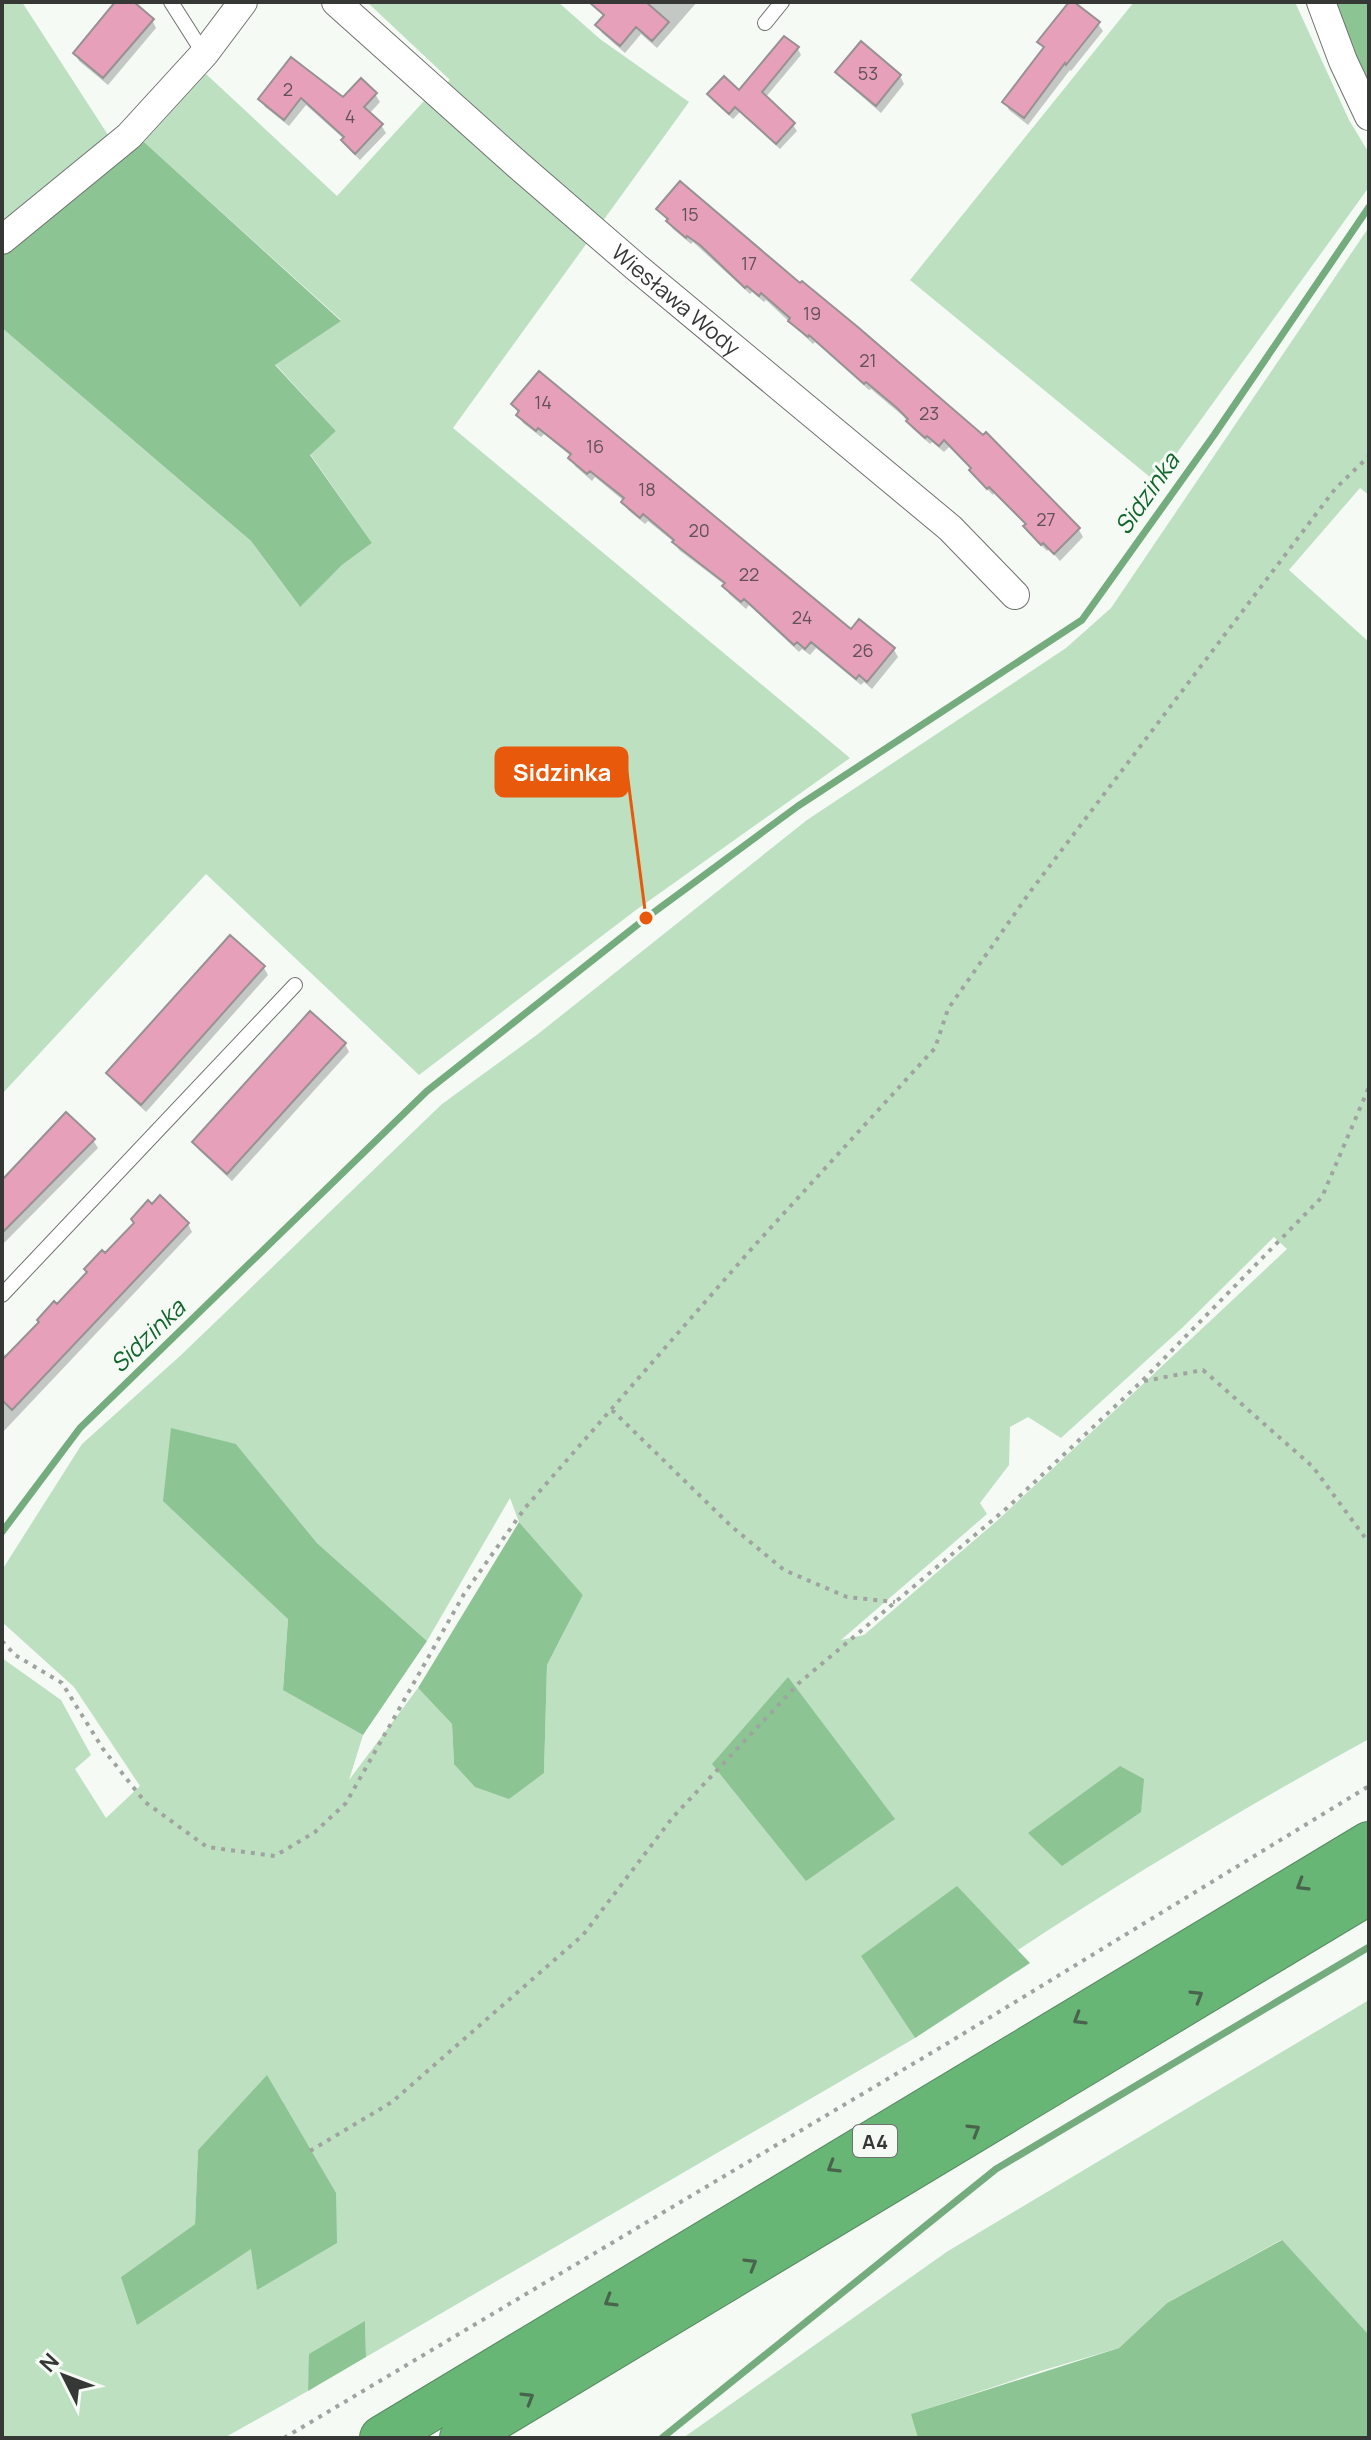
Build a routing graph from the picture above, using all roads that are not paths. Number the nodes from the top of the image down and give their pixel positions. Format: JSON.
{"nodes":[{"id":1,"x":171,"y":2,"type":"edge"},
{"id":2,"x":243,"y":2,"type":"edge"},
{"id":3,"x":336,"y":2,"type":"edge"},
{"id":4,"x":782,"y":2,"type":"edge"},
{"id":5,"x":1321,"y":2,"type":"edge"},
{"id":6,"x":765,"y":23,"type":"dead end"},
{"id":7,"x":204,"y":54,"type":"junction"},
{"id":8,"x":1369,"y":116,"type":"edge"},
{"id":9,"x":2,"y":240,"type":"edge"},
{"id":10,"x":1015,"y":595,"type":"dead end"},
{"id":11,"x":295,"y":985,"type":"dead end"},
{"id":12,"x":2,"y":1295,"type":"edge"},
{"id":13,"x":1369,"y":1844,"type":"edge"},
{"id":14,"x":1369,"y":1892,"type":"edge"},
{"id":15,"x":382,"y":2438,"type":"edge"},
{"id":16,"x":462,"y":2438,"type":"edge"}],
"edges":[{"from":1,"to":7,"type":"lane"},
{"from":2,"to":7,"type":"street"},
{"from":3,"to":10,"type":"street","name":"Wiesława Wody"},
{"from":4,"to":6,"type":"lane"},
{"from":5,"to":8,"type":"street"},
{"from":7,"to":9,"type":"street"},
{"from":11,"to":12,"type":"lane"},
{"from":13,"to":15,"type":"highway","number":"A4","one_way":true},
{"from":16,"to":14,"type":"highway","number":"A4","one_way":true}]}
